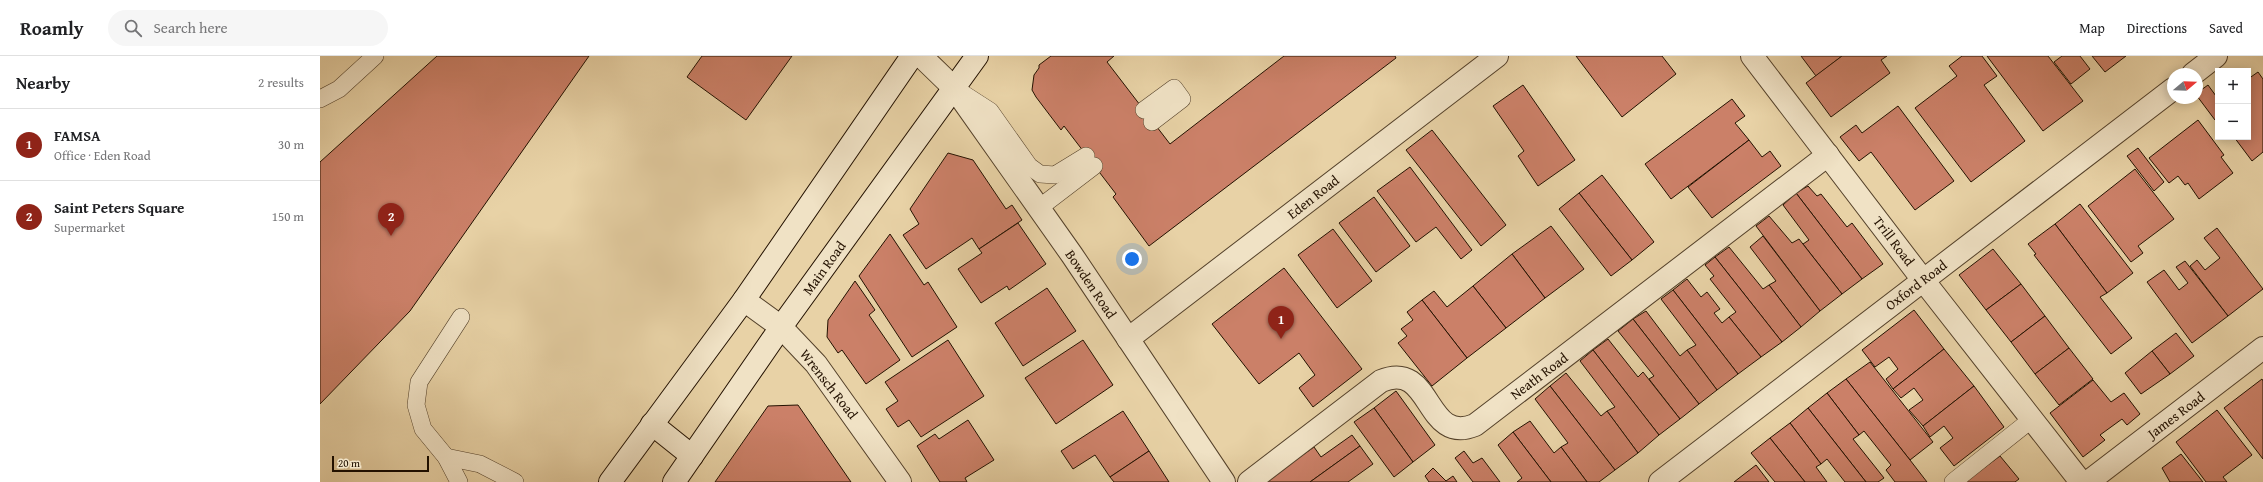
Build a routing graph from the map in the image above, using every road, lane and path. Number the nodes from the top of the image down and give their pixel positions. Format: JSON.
{"nodes":[{"id":1,"x":375,"y":56,"type":"edge"},
{"id":2,"x":912,"y":56,"type":"edge"},
{"id":3,"x":921,"y":56,"type":"edge"},
{"id":4,"x":977,"y":56,"type":"edge"},
{"id":5,"x":1497,"y":56,"type":"edge"},
{"id":6,"x":1752,"y":56,"type":"edge"},
{"id":7,"x":2216,"y":56,"type":"edge"},
{"id":8,"x":2200,"y":68,"type":"edge"},
{"id":9,"x":954,"y":88,"type":"junction"},
{"id":10,"x":2167,"y":94,"type":"edge"},
{"id":11,"x":320,"y":99,"type":"edge"},
{"id":12,"x":1828,"y":155,"type":"junction"},
{"id":13,"x":1039,"y":208,"type":"junction"},
{"id":14,"x":1923,"y":280,"type":"junction"},
{"id":15,"x":744,"y":300,"type":"junction"},
{"id":16,"x":461,"y":317,"type":"dead end"},
{"id":17,"x":781,"y":327,"type":"junction"},
{"id":18,"x":1128,"y":339,"type":"junction"},
{"id":19,"x":2263,"y":348,"type":"edge"},
{"id":20,"x":2032,"y":419,"type":"junction"},
{"id":21,"x":652,"y":424,"type":"junction"},
{"id":22,"x":692,"y":456,"type":"junction"},
{"id":23,"x":446,"y":457,"type":"junction"},
{"id":24,"x":459,"y":482,"type":"edge"},
{"id":25,"x":515,"y":482,"type":"edge"},
{"id":26,"x":610,"y":482,"type":"edge"},
{"id":27,"x":674,"y":482,"type":"edge"},
{"id":28,"x":900,"y":482,"type":"edge"},
{"id":29,"x":1224,"y":482,"type":"edge"},
{"id":30,"x":1249,"y":482,"type":"edge"},
{"id":31,"x":1660,"y":482,"type":"edge"},
{"id":32,"x":1953,"y":482,"type":"edge"},
{"id":33,"x":2081,"y":482,"type":"edge"},
{"id":34,"x":2088,"y":482,"type":"edge"}],
"edges":[{"from":1,"to":11,"type":"lane"},
{"from":2,"to":15,"type":"street"},
{"from":3,"to":9,"type":"street","name":"Bowden Road"},
{"from":4,"to":9,"type":"street","name":"Main Road"},
{"from":5,"to":18,"type":"street","name":"Eden Road"},
{"from":6,"to":12,"type":"street","name":"Trill Road"},
{"from":7,"to":8,"type":"street"},
{"from":9,"to":13,"type":"street","name":"Bowden Road"},
{"from":9,"to":13,"type":"lane"},
{"from":9,"to":17,"type":"street","name":"Main Road"},
{"from":10,"to":14,"type":"street","name":"Oxford Road"},
{"from":12,"to":14,"type":"street","name":"Trill Road"},
{"from":12,"to":30,"type":"street","name":"Neath Road"},
{"from":13,"to":18,"type":"street","name":"Bowden Road"},
{"from":14,"to":20,"type":"street","name":"Trill Road"},
{"from":14,"to":31,"type":"street","name":"Oxford Road"},
{"from":15,"to":17,"type":"street","name":"Wrensch Road"},
{"from":15,"to":21,"type":"street"},
{"from":16,"to":23,"type":"lane"},
{"from":17,"to":22,"type":"street","name":"Main Road"},
{"from":17,"to":28,"type":"street","name":"Wrensch Road"},
{"from":18,"to":29,"type":"street","name":"Bowden Road"},
{"from":19,"to":34,"type":"street","name":"James Road"},
{"from":20,"to":32,"type":"lane"},
{"from":20,"to":33,"type":"street","name":"Trill Road"},
{"from":21,"to":22,"type":"street"},
{"from":21,"to":26,"type":"street"},
{"from":22,"to":27,"type":"street","name":"Main Road"},
{"from":23,"to":24,"type":"lane"},
{"from":23,"to":25,"type":"lane"}]}
